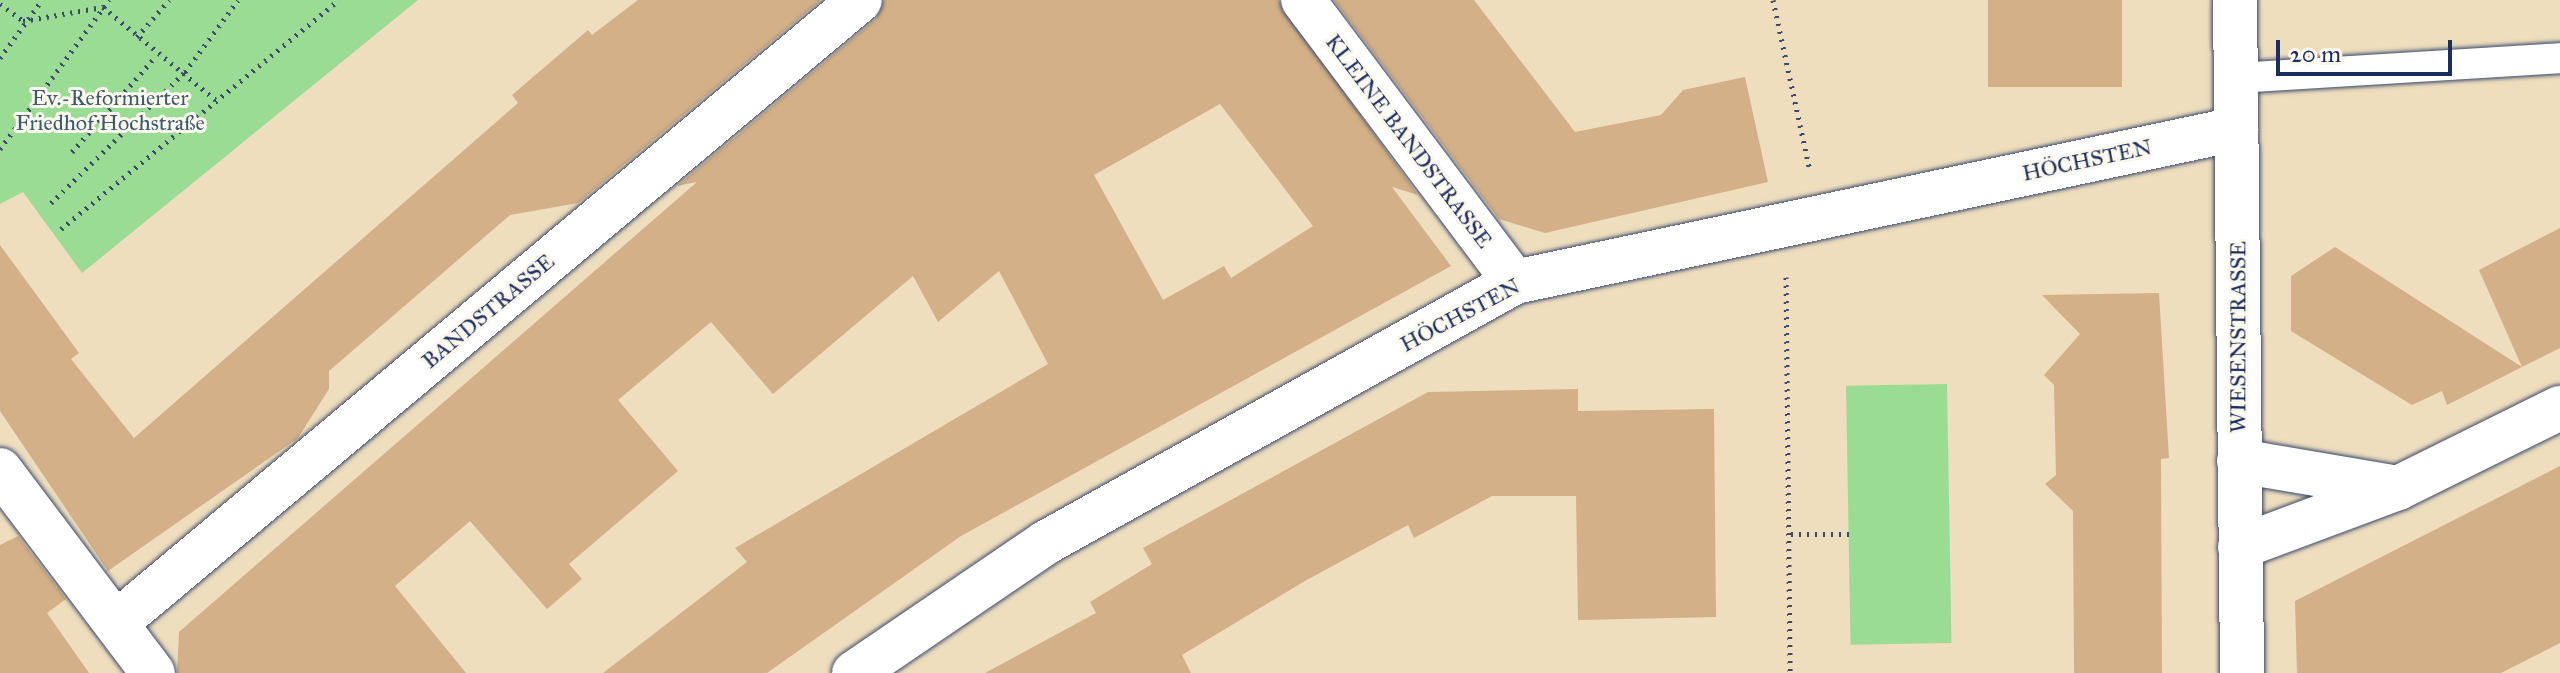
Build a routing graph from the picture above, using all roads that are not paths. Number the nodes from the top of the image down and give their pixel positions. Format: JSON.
{"nodes":[{"id":1,"x":860,"y":0,"type":"edge"},
{"id":2,"x":1303,"y":0,"type":"edge"},
{"id":3,"x":2235,"y":0,"type":"edge"},
{"id":4,"x":2560,"y":58,"type":"edge"},
{"id":5,"x":2235,"y":78,"type":"junction"},
{"id":6,"x":2236,"y":129,"type":"junction"},
{"id":7,"x":1515,"y":282,"type":"junction"},
{"id":8,"x":2560,"y":408,"type":"edge"},
{"id":9,"x":2239,"y":461,"type":"junction"},
{"id":10,"x":0,"y":470,"type":"edge"},
{"id":11,"x":2398,"y":488,"type":"junction"},
{"id":12,"x":2240,"y":547,"type":"junction"},
{"id":13,"x":116,"y":623,"type":"junction"},
{"id":14,"x":153,"y":673,"type":"edge"},
{"id":15,"x":854,"y":673,"type":"edge"},
{"id":16,"x":2242,"y":673,"type":"edge"}],
"edges":[{"from":1,"to":13,"type":"street","name":"BANDSTRASSE"},
{"from":2,"to":7,"type":"street","name":"KLEINE BANDSTRASSE"},
{"from":3,"to":5,"type":"street","name":"WIESENSTRASSE"},
{"from":4,"to":5,"type":"lane"},
{"from":5,"to":6,"type":"street","name":"WIESENSTRASSE"},
{"from":6,"to":7,"type":"street","name":"HÖCHSTEN"},
{"from":6,"to":9,"type":"street","name":"WIESENSTRASSE"},
{"from":7,"to":15,"type":"street","name":"HÖCHSTEN"},
{"from":8,"to":11,"type":"street"},
{"from":9,"to":11,"type":"street"},
{"from":9,"to":12,"type":"street","name":"WIESENSTRASSE"},
{"from":10,"to":13,"type":"street"},
{"from":11,"to":12,"type":"street"},
{"from":12,"to":16,"type":"street","name":"WIESENSTRASSE"},
{"from":13,"to":14,"type":"street"}]}
